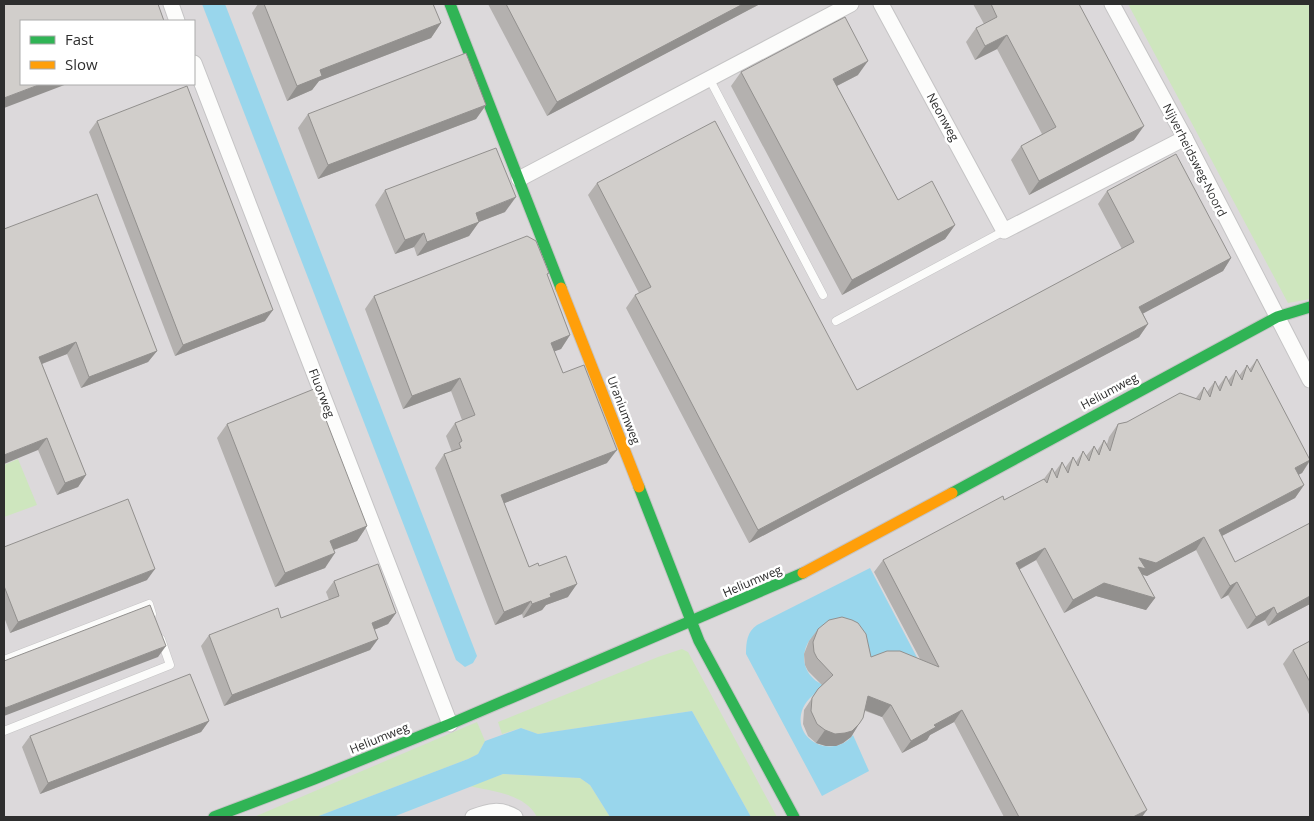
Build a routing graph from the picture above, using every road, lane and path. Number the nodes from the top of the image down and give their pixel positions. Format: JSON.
{"nodes":[{"id":1,"x":170,"y":4,"type":"edge"},
{"id":2,"x":450,"y":4,"type":"edge"},
{"id":3,"x":851,"y":4,"type":"edge"},
{"id":4,"x":881,"y":4,"type":"edge"},
{"id":5,"x":1112,"y":4,"type":"edge"},
{"id":6,"x":177,"y":20,"type":"edge"},
{"id":7,"x":195,"y":67,"type":"edge"},
{"id":8,"x":710,"y":78,"type":"junction"},
{"id":9,"x":1185,"y":138,"type":"junction"},
{"id":10,"x":519,"y":179,"type":"junction"},
{"id":11,"x":1004,"y":231,"type":"junction"},
{"id":12,"x":823,"y":296,"type":"dead end"},
{"id":13,"x":1310,"y":308,"type":"edge"},
{"id":14,"x":1277,"y":317,"type":"junction"},
{"id":15,"x":836,"y":320,"type":"dead end"},
{"id":16,"x":1310,"y":380,"type":"edge"},
{"id":17,"x":155,"y":622,"type":"edge"},
{"id":18,"x":692,"y":622,"type":"junction"},
{"id":19,"x":158,"y":630,"type":"edge"},
{"id":20,"x":4,"y":660,"type":"edge"},
{"id":21,"x":450,"y":724,"type":"junction"},
{"id":22,"x":4,"y":731,"type":"edge"},
{"id":23,"x":214,"y":817,"type":"edge"},
{"id":24,"x":473,"y":817,"type":"edge"},
{"id":25,"x":515,"y":817,"type":"edge"},
{"id":26,"x":794,"y":817,"type":"edge"}],
"edges":[{"from":1,"to":6,"type":"street"},
{"from":2,"to":10,"type":"street","name":"Uraniumweg"},
{"from":3,"to":8,"type":"street"},
{"from":4,"to":11,"type":"street","name":"Neonweg"},
{"from":5,"to":9,"type":"street","name":"Nijverheidsweg-Noord"},
{"from":7,"to":21,"type":"street","name":"Fluorweg"},
{"from":8,"to":10,"type":"street"},
{"from":8,"to":12,"type":"lane"},
{"from":9,"to":11,"type":"street"},
{"from":9,"to":14,"type":"street","name":"Nijverheidsweg-Noord"},
{"from":10,"to":18,"type":"street","name":"Uraniumweg"},
{"from":11,"to":15,"type":"lane"},
{"from":13,"to":14,"type":"street"},
{"from":14,"to":16,"type":"street","name":"Nijverheidsweg-Noord"},
{"from":14,"to":18,"type":"street","name":"Heliumweg"},
{"from":17,"to":20,"type":"lane"},
{"from":18,"to":21,"type":"street","name":"Heliumweg"},
{"from":18,"to":26,"type":"street","name":"Uraniumweg"},
{"from":19,"to":22,"type":"lane"},
{"from":21,"to":23,"type":"street","name":"Heliumweg"},
{"from":24,"to":25,"type":"street"}]}
